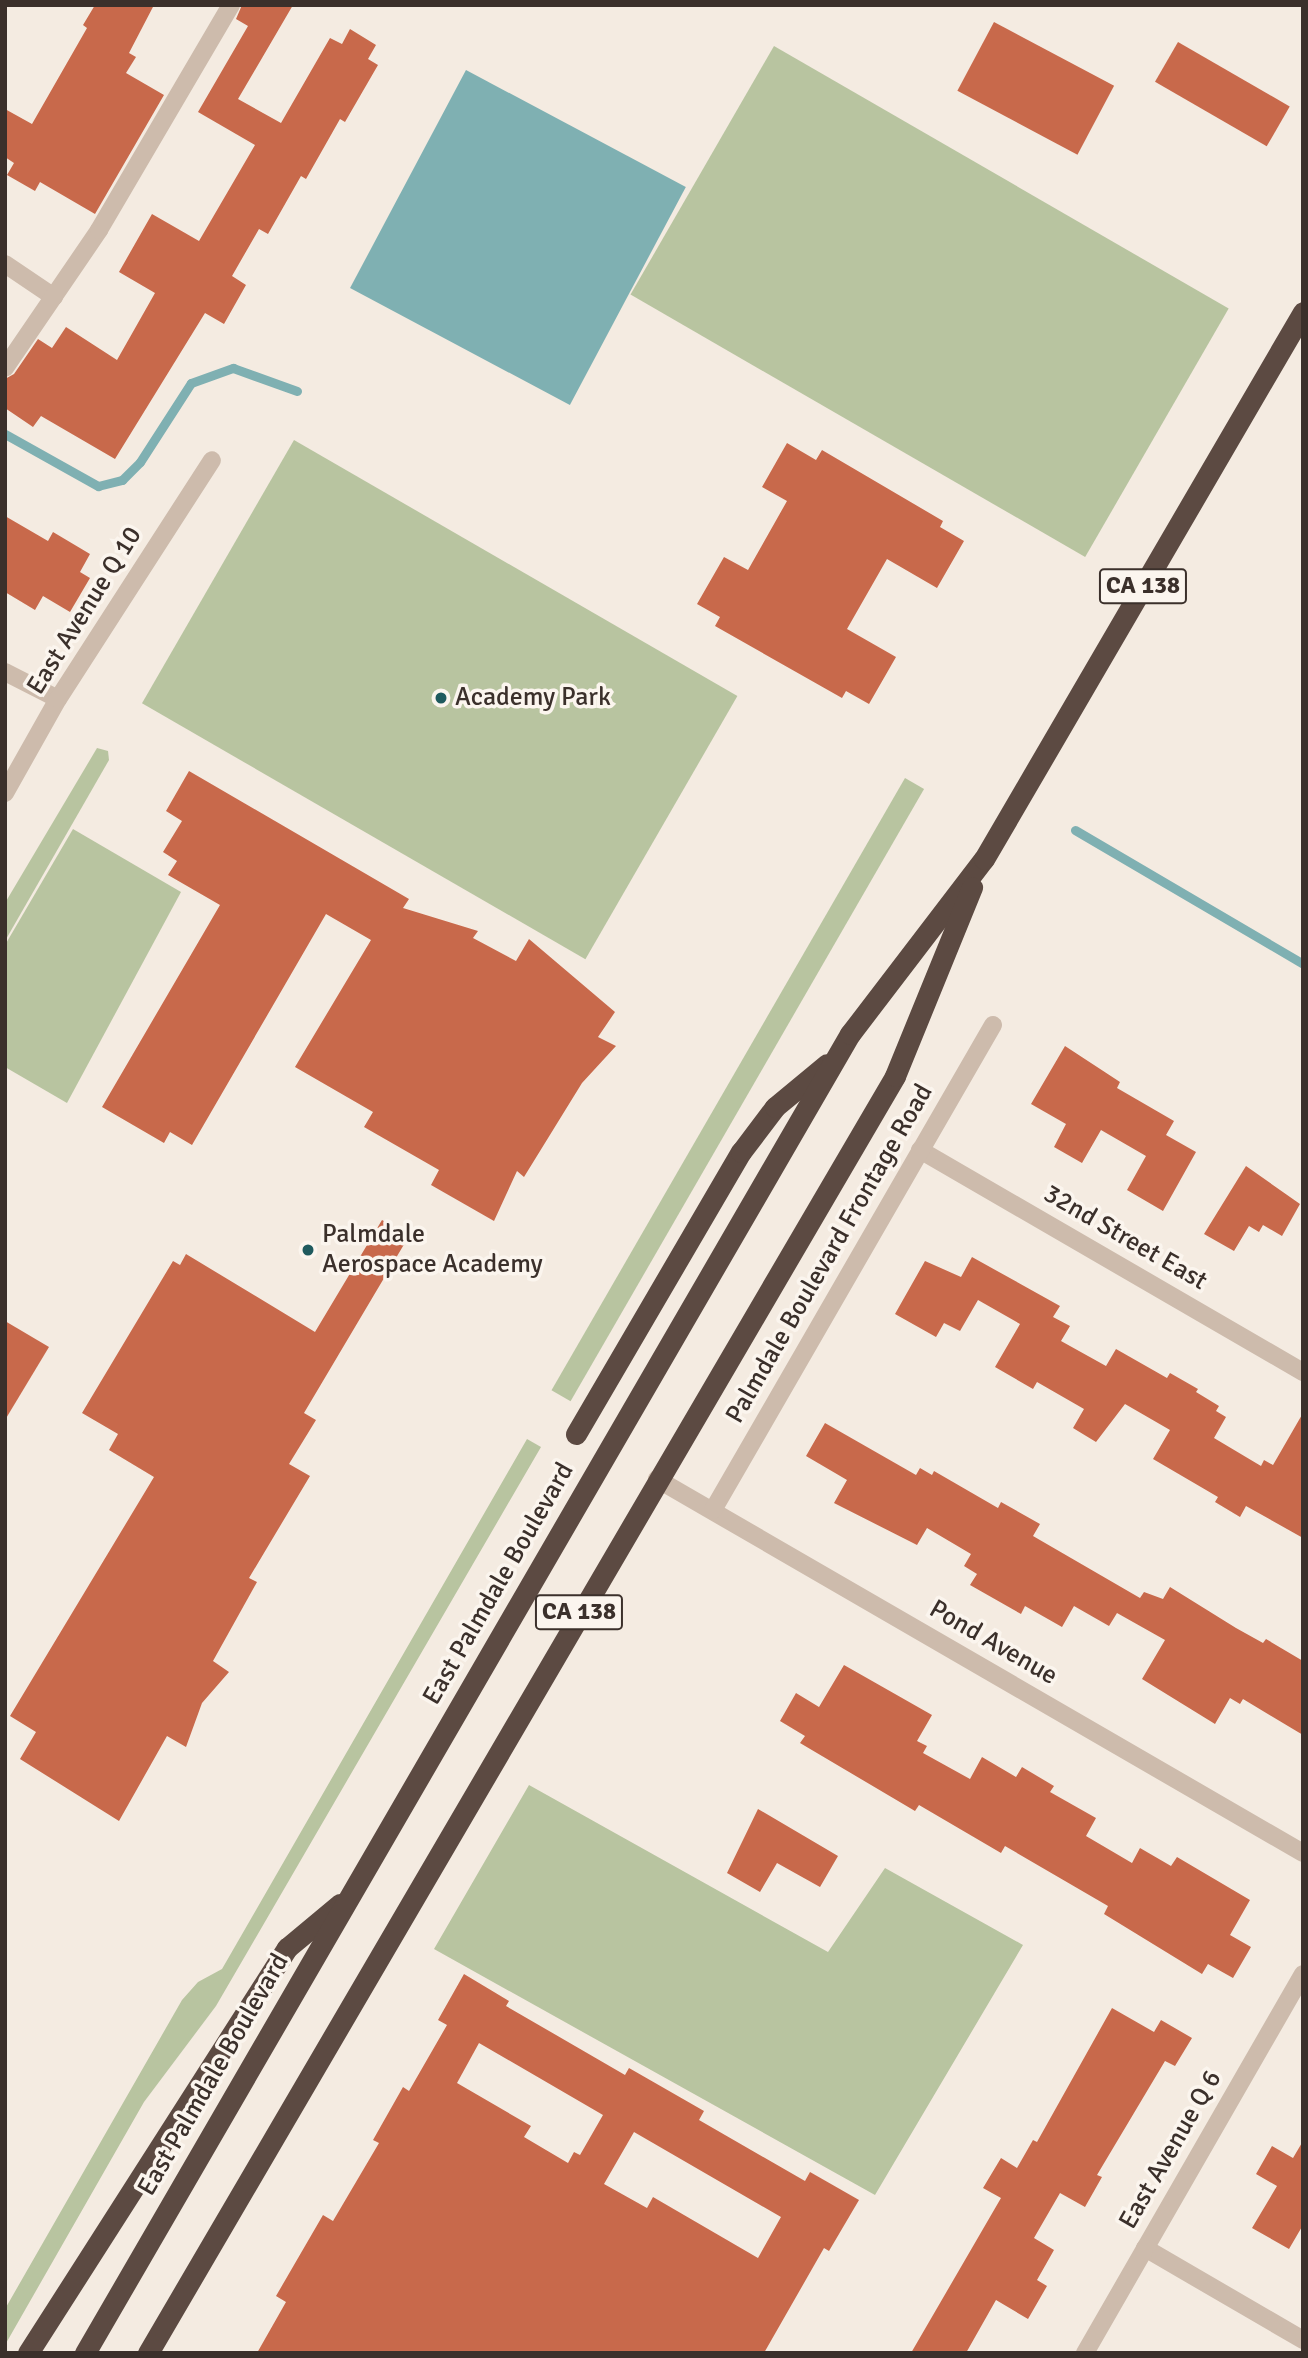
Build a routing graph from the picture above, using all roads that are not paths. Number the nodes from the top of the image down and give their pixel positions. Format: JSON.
{"nodes":[{"id":1,"x":231,"y":5,"type":"edge"},
{"id":2,"x":5,"y":264,"type":"edge"},
{"id":3,"x":54,"y":297,"type":"junction"},
{"id":4,"x":1303,"y":312,"type":"edge"},
{"id":5,"x":5,"y":368,"type":"edge"},
{"id":6,"x":212,"y":460,"type":"dead end"},
{"id":7,"x":5,"y":672,"type":"edge"},
{"id":8,"x":58,"y":699,"type":"junction"},
{"id":9,"x":5,"y":793,"type":"edge"},
{"id":10,"x":984,"y":859,"type":"junction"},
{"id":11,"x":993,"y":1025,"type":"dead end"},
{"id":12,"x":839,"y":1054,"type":"junction"},
{"id":13,"x":920,"y":1150,"type":"junction"},
{"id":14,"x":1303,"y":1371,"type":"edge"},
{"id":15,"x":576,"y":1434,"type":"dead end"},
{"id":16,"x":657,"y":1479,"type":"junction"},
{"id":17,"x":713,"y":1510,"type":"junction"},
{"id":18,"x":1303,"y":1853,"type":"edge"},
{"id":19,"x":349,"y":1896,"type":"junction"},
{"id":20,"x":1303,"y":1973,"type":"edge"},
{"id":21,"x":1145,"y":2248,"type":"junction"},
{"id":22,"x":1303,"y":2340,"type":"edge"},
{"id":23,"x":29,"y":2353,"type":"edge"},
{"id":24,"x":85,"y":2353,"type":"edge"},
{"id":25,"x":148,"y":2353,"type":"edge"},
{"id":26,"x":1085,"y":2353,"type":"edge"}],
"edges":[{"from":1,"to":3,"type":"street"},
{"from":2,"to":3,"type":"street"},
{"from":3,"to":5,"type":"street"},
{"from":4,"to":10,"type":"highway","name":"East Palmdale Boulevard","number":"CA 138"},
{"from":6,"to":8,"type":"street","name":"East Avenue Q 10"},
{"from":7,"to":8,"type":"street"},
{"from":8,"to":9,"type":"street","name":"East Avenue Q 10"},
{"from":10,"to":12,"type":"highway","name":"East Palmdale Boulevard"},
{"from":10,"to":16,"type":"highway","name":"East Palmdale Boulevard","number":"CA 138"},
{"from":11,"to":13,"type":"street","name":"Palmdale Boulevard Frontage Road"},
{"from":12,"to":15,"type":"highway"},
{"from":12,"to":19,"type":"highway","name":"East Palmdale Boulevard"},
{"from":13,"to":14,"type":"street","name":"32nd Street East"},
{"from":13,"to":17,"type":"street","name":"Palmdale Boulevard Frontage Road"},
{"from":16,"to":17,"type":"street","name":"Pond Avenue"},
{"from":16,"to":25,"type":"highway","name":"East Palmdale Boulevard","number":"CA 138"},
{"from":17,"to":18,"type":"street","name":"Pond Avenue"},
{"from":19,"to":23,"type":"highway"},
{"from":19,"to":24,"type":"highway","name":"East Palmdale Boulevard"},
{"from":20,"to":21,"type":"street","name":"East Avenue Q 6"},
{"from":21,"to":22,"type":"street"},
{"from":21,"to":26,"type":"street","name":"East Avenue Q 6"}]}
